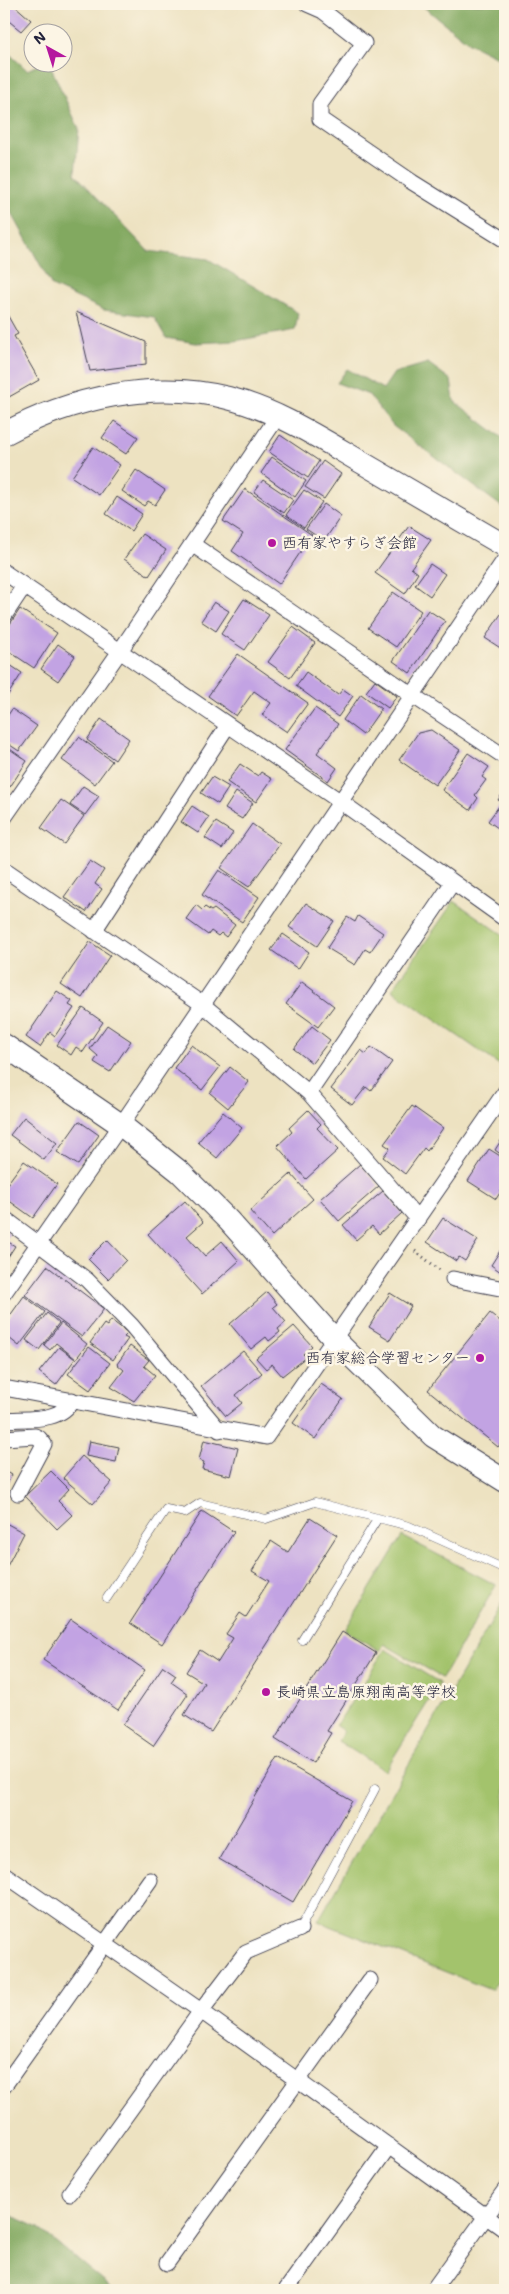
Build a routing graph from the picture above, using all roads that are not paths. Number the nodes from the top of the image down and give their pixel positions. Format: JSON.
{"nodes":[{"id":1,"x":307,"y":4,"type":"edge"},
{"id":2,"x":505,"y":240,"type":"edge"},
{"id":3,"x":278,"y":416,"type":"junction"},
{"id":4,"x":4,"y":434,"type":"edge"},
{"id":5,"x":192,"y":544,"type":"junction"},
{"id":6,"x":505,"y":546,"type":"edge"},
{"id":7,"x":505,"y":559,"type":"edge"},
{"id":8,"x":4,"y":572,"type":"edge"},
{"id":9,"x":24,"y":586,"type":"junction"},
{"id":10,"x":4,"y":616,"type":"edge"},
{"id":11,"x":120,"y":651,"type":"junction"},
{"id":12,"x":412,"y":696,"type":"junction"},
{"id":13,"x":228,"y":725,"type":"junction"},
{"id":14,"x":505,"y":757,"type":"edge"},
{"id":15,"x":341,"y":802,"type":"junction"},
{"id":16,"x":6,"y":811,"type":"edge"},
{"id":17,"x":4,"y":869,"type":"edge"},
{"id":18,"x":453,"y":882,"type":"junction"},
{"id":19,"x":505,"y":919,"type":"edge"},
{"id":20,"x":94,"y":931,"type":"junction"},
{"id":21,"x":202,"y":1004,"type":"junction"},
{"id":22,"x":4,"y":1045,"type":"edge"},
{"id":23,"x":505,"y":1092,"type":"edge"},
{"id":24,"x":309,"y":1093,"type":"junction"},
{"id":25,"x":499,"y":1114,"type":"edge"},
{"id":26,"x":120,"y":1125,"type":"junction"},
{"id":27,"x":4,"y":1218,"type":"edge"},
{"id":28,"x":418,"y":1219,"type":"junction"},
{"id":29,"x":39,"y":1242,"type":"junction"},
{"id":30,"x":453,"y":1279,"type":"road end"},
{"id":31,"x":505,"y":1289,"type":"edge"},
{"id":32,"x":4,"y":1293,"type":"edge"},
{"id":33,"x":335,"y":1340,"type":"junction"},
{"id":34,"x":4,"y":1388,"type":"edge"},
{"id":35,"x":72,"y":1400,"type":"junction"},
{"id":36,"x":4,"y":1420,"type":"edge"},
{"id":37,"x":219,"y":1430,"type":"junction"},
{"id":38,"x":4,"y":1438,"type":"edge"},
{"id":39,"x":505,"y":1481,"type":"edge"},
{"id":40,"x":18,"y":1493,"type":"dead end"},
{"id":41,"x":378,"y":1518,"type":"junction"},
{"id":42,"x":505,"y":1569,"type":"edge"},
{"id":43,"x":107,"y":1598,"type":"dead end"},
{"id":44,"x":302,"y":1640,"type":"dead end"},
{"id":45,"x":375,"y":1789,"type":"dead end"},
{"id":46,"x":4,"y":1874,"type":"edge"},
{"id":47,"x":150,"y":1880,"type":"dead end"},
{"id":48,"x":300,"y":1928,"type":"joint"},
{"id":49,"x":105,"y":1944,"type":"junction"},
{"id":50,"x":370,"y":1980,"type":"dead end"},
{"id":51,"x":201,"y":2011,"type":"junction"},
{"id":52,"x":297,"y":2081,"type":"junction"},
{"id":53,"x":4,"y":2086,"type":"edge"},
{"id":54,"x":388,"y":2146,"type":"junction"},
{"id":55,"x":505,"y":2190,"type":"edge"},
{"id":56,"x":70,"y":2193,"type":"dead end"},
{"id":57,"x":486,"y":2216,"type":"junction"},
{"id":58,"x":505,"y":2230,"type":"edge"},
{"id":59,"x":167,"y":2263,"type":"dead end"},
{"id":60,"x":286,"y":2290,"type":"edge"},
{"id":61,"x":433,"y":2290,"type":"edge"}],
"edges":[{"from":1,"to":2,"type":"street"},
{"from":3,"to":4,"type":"street"},
{"from":3,"to":5,"type":"street"},
{"from":3,"to":6,"type":"street"},
{"from":5,"to":11,"type":"street"},
{"from":5,"to":12,"type":"street"},
{"from":7,"to":12,"type":"street"},
{"from":8,"to":9,"type":"street"},
{"from":9,"to":10,"type":"street"},
{"from":9,"to":11,"type":"street"},
{"from":11,"to":13,"type":"street"},
{"from":11,"to":16,"type":"street"},
{"from":12,"to":14,"type":"street"},
{"from":12,"to":15,"type":"street"},
{"from":13,"to":15,"type":"street"},
{"from":13,"to":20,"type":"street"},
{"from":15,"to":18,"type":"street"},
{"from":15,"to":21,"type":"street"},
{"from":17,"to":20,"type":"street"},
{"from":18,"to":19,"type":"street"},
{"from":18,"to":24,"type":"street"},
{"from":20,"to":21,"type":"street"},
{"from":21,"to":24,"type":"street"},
{"from":21,"to":26,"type":"street"},
{"from":22,"to":26,"type":"street"},
{"from":23,"to":25,"type":"street"},
{"from":24,"to":28,"type":"street"},
{"from":25,"to":28,"type":"street"},
{"from":26,"to":29,"type":"street"},
{"from":26,"to":33,"type":"street"},
{"from":27,"to":29,"type":"street"},
{"from":28,"to":33,"type":"street"},
{"from":29,"to":32,"type":"street"},
{"from":29,"to":37,"type":"street"},
{"from":30,"to":31,"type":"street"},
{"from":33,"to":37,"type":"street"},
{"from":33,"to":39,"type":"street"},
{"from":34,"to":35,"type":"street"},
{"from":35,"to":36,"type":"street"},
{"from":35,"to":37,"type":"street"},
{"from":38,"to":40,"type":"street"},
{"from":41,"to":42,"type":"lane"},
{"from":41,"to":43,"type":"lane"},
{"from":41,"to":44,"type":"lane"},
{"from":45,"to":48,"type":"lane"},
{"from":46,"to":49,"type":"street"},
{"from":47,"to":49,"type":"street"},
{"from":48,"to":51,"type":"street"},
{"from":49,"to":51,"type":"street"},
{"from":49,"to":53,"type":"street"},
{"from":50,"to":52,"type":"street"},
{"from":51,"to":52,"type":"street"},
{"from":51,"to":56,"type":"street"},
{"from":52,"to":54,"type":"street"},
{"from":52,"to":59,"type":"street"},
{"from":54,"to":57,"type":"street"},
{"from":54,"to":60,"type":"street"},
{"from":55,"to":57,"type":"street"},
{"from":57,"to":58,"type":"street"},
{"from":57,"to":61,"type":"street"}]}
